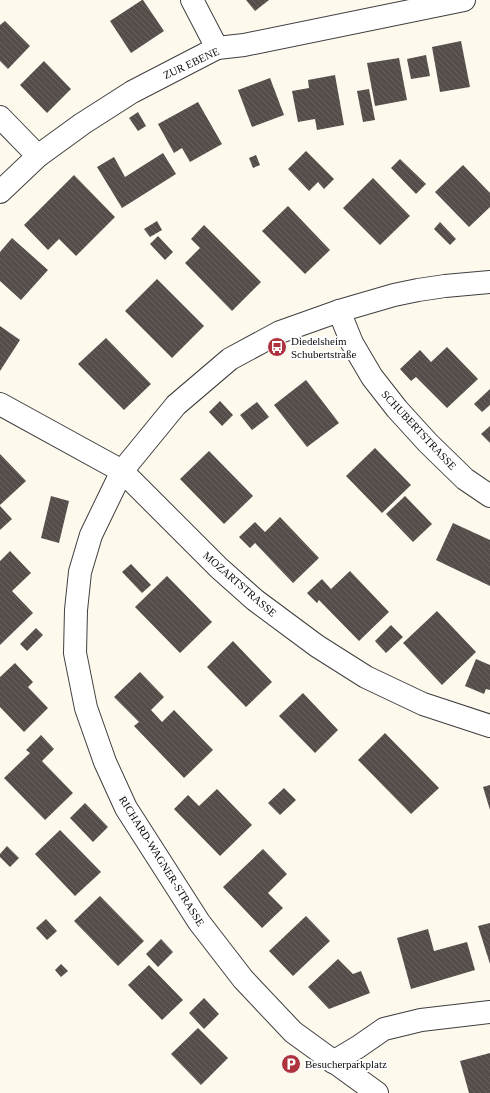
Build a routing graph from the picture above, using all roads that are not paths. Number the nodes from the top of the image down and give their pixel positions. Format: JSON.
{"nodes":[{"id":1,"x":192,"y":0,"type":"edge"},
{"id":2,"x":464,"y":0,"type":"edge"},
{"id":3,"x":217,"y":48,"type":"junction"},
{"id":4,"x":0,"y":117,"type":"edge"},
{"id":5,"x":38,"y":156,"type":"junction"},
{"id":6,"x":0,"y":192,"type":"edge"},
{"id":7,"x":490,"y":282,"type":"edge"},
{"id":8,"x":340,"y":311,"type":"junction"},
{"id":9,"x":0,"y":404,"type":"edge"},
{"id":10,"x":122,"y":471,"type":"junction"},
{"id":11,"x":490,"y":496,"type":"edge"},
{"id":12,"x":490,"y":726,"type":"edge"},
{"id":13,"x":490,"y":1012,"type":"edge"},
{"id":14,"x":333,"y":1062,"type":"junction"},
{"id":15,"x":377,"y":1093,"type":"edge"}],
"edges":[{"from":1,"to":3,"type":"street"},
{"from":2,"to":3,"type":"street","name":"ZUR EBENE"},
{"from":3,"to":5,"type":"street","name":"ZUR EBENE"},
{"from":4,"to":5,"type":"street"},
{"from":5,"to":6,"type":"street","name":"ZUR EBENE"},
{"from":7,"to":8,"type":"street","name":"RICHARD-WAGNER-STRASSE"},
{"from":8,"to":10,"type":"street","name":"RICHARD-WAGNER-STRASSE"},
{"from":8,"to":11,"type":"street","name":"SCHUBERTSTRASSE"},
{"from":9,"to":10,"type":"street","name":"MOZARTSTRASSE"},
{"from":10,"to":12,"type":"street","name":"MOZARTSTRASSE"},
{"from":10,"to":14,"type":"street","name":"RICHARD-WAGNER-STRASSE"},
{"from":13,"to":14,"type":"street"},
{"from":14,"to":15,"type":"street","name":"RICHARD-WAGNER-STRASSE"}]}
